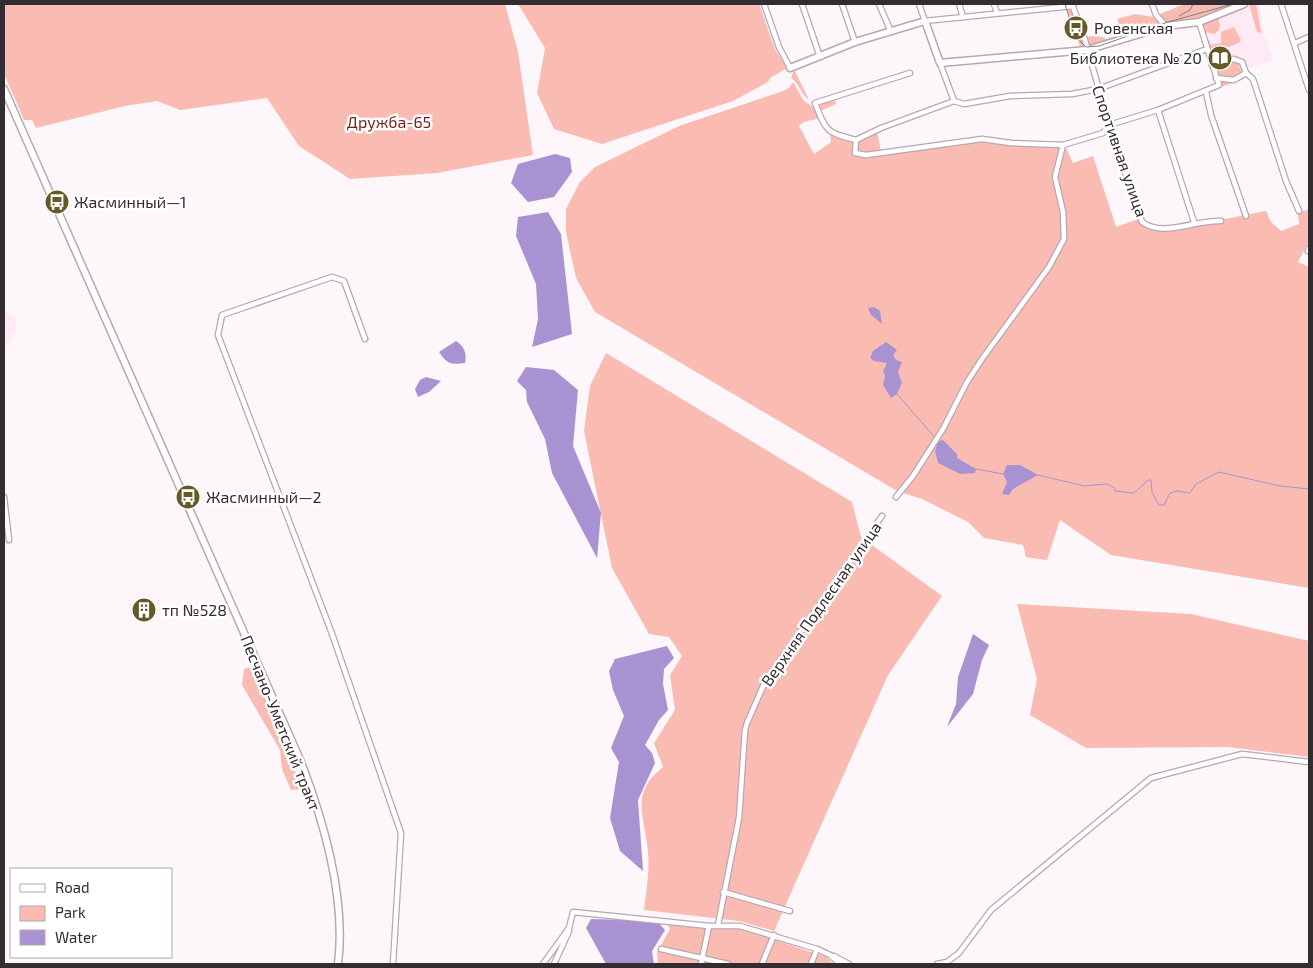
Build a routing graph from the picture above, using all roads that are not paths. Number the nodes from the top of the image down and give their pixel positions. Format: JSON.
{"nodes":[{"id":1,"x":764,"y":4,"type":"edge"},
{"id":2,"x":802,"y":4,"type":"edge"},
{"id":3,"x":842,"y":4,"type":"edge"},
{"id":4,"x":879,"y":4,"type":"edge"},
{"id":5,"x":919,"y":4,"type":"edge"},
{"id":6,"x":959,"y":4,"type":"edge"},
{"id":7,"x":994,"y":4,"type":"edge"},
{"id":8,"x":1031,"y":4,"type":"edge"},
{"id":9,"x":1152,"y":4,"type":"edge"},
{"id":10,"x":1244,"y":4,"type":"edge"},
{"id":11,"x":1282,"y":4,"type":"edge"},
{"id":12,"x":1072,"y":5,"type":"edge"},
{"id":13,"x":1034,"y":11,"type":"junction"},
{"id":14,"x":997,"y":14,"type":"junction"},
{"id":15,"x":964,"y":17,"type":"junction"},
{"id":16,"x":925,"y":21,"type":"junction"},
{"id":17,"x":1199,"y":22,"type":"junction"},
{"id":18,"x":1166,"y":26,"type":"junction"},
{"id":19,"x":892,"y":32,"type":"junction"},
{"id":20,"x":1309,"y":37,"type":"edge"},
{"id":21,"x":855,"y":42,"type":"junction"},
{"id":22,"x":1295,"y":43,"type":"junction"},
{"id":23,"x":1207,"y":49,"type":"junction"},
{"id":24,"x":1087,"y":50,"type":"junction"},
{"id":25,"x":821,"y":58,"type":"junction"},
{"id":26,"x":940,"y":63,"type":"junction"},
{"id":27,"x":1212,"y":65,"type":"junction"},
{"id":28,"x":790,"y":68,"type":"joint"},
{"id":29,"x":910,"y":73,"type":"dead end"},
{"id":30,"x":1246,"y":73,"type":"junction"},
{"id":31,"x":1216,"y":78,"type":"junction"},
{"id":32,"x":1098,"y":89,"type":"junction"},
{"id":33,"x":1309,"y":90,"type":"edge"},
{"id":34,"x":4,"y":92,"type":"edge"},
{"id":35,"x":1206,"y":92,"type":"junction"},
{"id":36,"x":954,"y":100,"type":"junction"},
{"id":37,"x":1158,"y":110,"type":"junction"},
{"id":38,"x":1109,"y":125,"type":"junction"},
{"id":39,"x":856,"y":140,"type":"junction"},
{"id":40,"x":1063,"y":145,"type":"junction"},
{"id":41,"x":1299,"y":211,"type":"dead end"},
{"id":42,"x":1246,"y":216,"type":"dead end"},
{"id":43,"x":1221,"y":221,"type":"dead end"},
{"id":44,"x":1194,"y":222,"type":"junction"},
{"id":45,"x":364,"y":339,"type":"dead end"},
{"id":46,"x":4,"y":497,"type":"edge"},
{"id":47,"x":896,"y":497,"type":"dead end"},
{"id":48,"x":882,"y":516,"type":"dead end"},
{"id":49,"x":9,"y":540,"type":"dead end"},
{"id":50,"x":1309,"y":762,"type":"edge"},
{"id":51,"x":723,"y":892,"type":"junction"},
{"id":52,"x":790,"y":911,"type":"dead end"},
{"id":53,"x":718,"y":925,"type":"junction"},
{"id":54,"x":709,"y":926,"type":"junction"},
{"id":55,"x":569,"y":928,"type":"junction"},
{"id":56,"x":774,"y":935,"type":"junction"},
{"id":57,"x":661,"y":949,"type":"dead end"},
{"id":58,"x":817,"y":950,"type":"junction"},
{"id":59,"x":830,"y":955,"type":"junction"},
{"id":60,"x":702,"y":962,"type":"edge"},
{"id":61,"x":338,"y":964,"type":"edge"},
{"id":62,"x":393,"y":964,"type":"edge"},
{"id":63,"x":543,"y":964,"type":"edge"},
{"id":64,"x":554,"y":964,"type":"edge"},
{"id":65,"x":728,"y":964,"type":"edge"},
{"id":66,"x":762,"y":964,"type":"edge"},
{"id":67,"x":811,"y":964,"type":"edge"},
{"id":68,"x":840,"y":964,"type":"edge"},
{"id":69,"x":849,"y":964,"type":"edge"},
{"id":70,"x":937,"y":964,"type":"edge"}],
"edges":[{"from":1,"to":28,"type":"street"},
{"from":2,"to":25,"type":"street"},
{"from":3,"to":21,"type":"street"},
{"from":4,"to":19,"type":"street"},
{"from":5,"to":16,"type":"street"},
{"from":6,"to":15,"type":"street"},
{"from":7,"to":14,"type":"street"},
{"from":8,"to":13,"type":"street"},
{"from":9,"to":18,"type":"street"},
{"from":10,"to":17,"type":"main road"},
{"from":11,"to":22,"type":"street"},
{"from":12,"to":13,"type":"street"},
{"from":12,"to":24,"type":"street","name":"Спортивная улица"},
{"from":13,"to":14,"type":"street"},
{"from":14,"to":15,"type":"street"},
{"from":15,"to":16,"type":"street"},
{"from":16,"to":19,"type":"main road"},
{"from":16,"to":26,"type":"main road"},
{"from":17,"to":18,"type":"main road"},
{"from":17,"to":23,"type":"street"},
{"from":18,"to":24,"type":"main road"},
{"from":19,"to":21,"type":"main road"},
{"from":20,"to":22,"type":"street"},
{"from":21,"to":25,"type":"main road"},
{"from":22,"to":33,"type":"street"},
{"from":23,"to":27,"type":"street"},
{"from":23,"to":32,"type":"street"},
{"from":24,"to":26,"type":"main road"},
{"from":24,"to":32,"type":"street","name":"Спортивная улица"},
{"from":25,"to":28,"type":"main road"},
{"from":26,"to":36,"type":"street"},
{"from":27,"to":30,"type":"street"},
{"from":27,"to":31,"type":"street"},
{"from":29,"to":39,"type":"street"},
{"from":30,"to":31,"type":"street"},
{"from":30,"to":41,"type":"street"},
{"from":31,"to":35,"type":"street"},
{"from":32,"to":36,"type":"street"},
{"from":32,"to":38,"type":"street","name":"Спортивная улица"},
{"from":34,"to":61,"type":"main road","name":"Песчано-Уметский тракт"},
{"from":35,"to":37,"type":"street"},
{"from":35,"to":42,"type":"street"},
{"from":36,"to":39,"type":"street"},
{"from":37,"to":38,"type":"street"},
{"from":37,"to":44,"type":"street"},
{"from":38,"to":40,"type":"street"},
{"from":38,"to":44,"type":"street","name":"Спортивная улица"},
{"from":39,"to":40,"type":"street"},
{"from":40,"to":47,"type":"street"},
{"from":43,"to":44,"type":"street","name":"Спортивная улица"},
{"from":45,"to":62,"type":"street"},
{"from":46,"to":49,"type":"street"},
{"from":48,"to":51,"type":"street","name":"Верхняя Подлесная улица"},
{"from":50,"to":70,"type":"street"},
{"from":51,"to":52,"type":"street"},
{"from":51,"to":53,"type":"street","name":"Верхняя Подлесная улица"},
{"from":53,"to":54,"type":"street"},
{"from":53,"to":56,"type":"street"},
{"from":54,"to":55,"type":"street"},
{"from":54,"to":60,"type":"street"},
{"from":55,"to":63,"type":"street"},
{"from":55,"to":64,"type":"street"},
{"from":56,"to":58,"type":"street"},
{"from":56,"to":66,"type":"street"},
{"from":57,"to":60,"type":"street"},
{"from":58,"to":59,"type":"street"},
{"from":58,"to":67,"type":"street"},
{"from":59,"to":68,"type":"street"},
{"from":59,"to":69,"type":"street"},
{"from":60,"to":65,"type":"street"}]}
